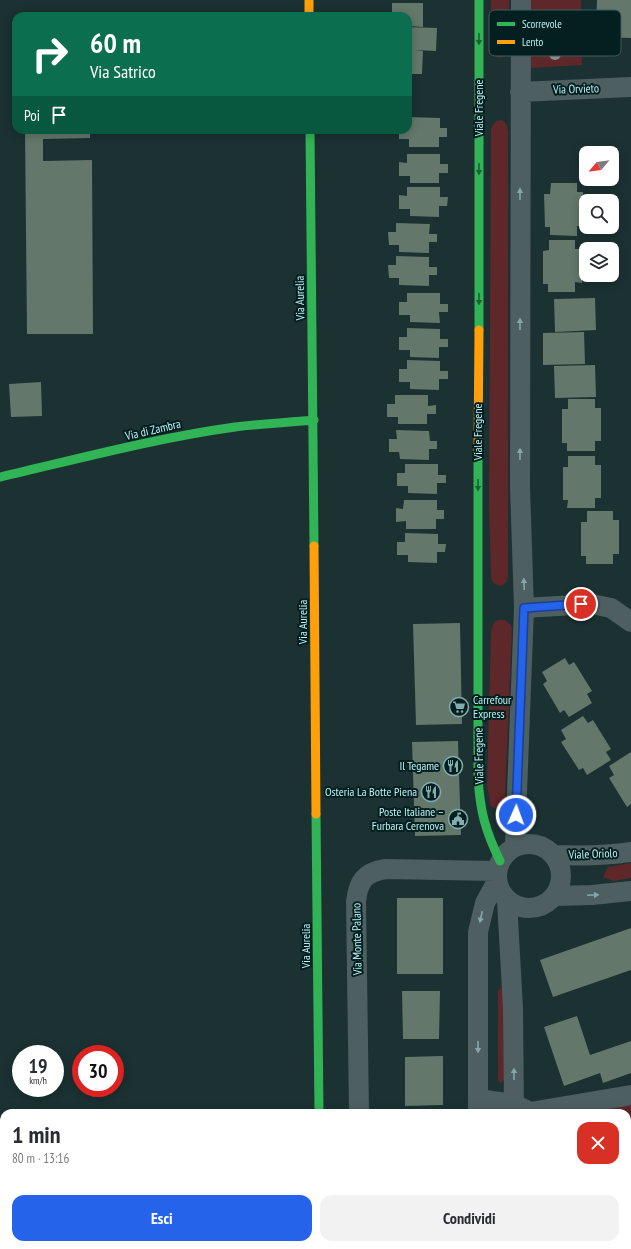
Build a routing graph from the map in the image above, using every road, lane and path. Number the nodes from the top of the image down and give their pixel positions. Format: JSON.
{"nodes":[{"id":1,"x":309,"y":0,"type":"edge"},
{"id":2,"x":479,"y":0,"type":"edge"},
{"id":3,"x":521,"y":0,"type":"edge"},
{"id":4,"x":521,"y":10,"type":"edge"},
{"id":5,"x":309,"y":12,"type":"edge"},
{"id":6,"x":520,"y":56,"type":"edge"},
{"id":7,"x":631,"y":87,"type":"edge"},
{"id":8,"x":520,"y":92,"type":"junction"},
{"id":9,"x":310,"y":134,"type":"edge"},
{"id":10,"x":314,"y":420,"type":"junction"},
{"id":11,"x":0,"y":477,"type":"edge"},
{"id":12,"x":524,"y":608,"type":"junction"},
{"id":13,"x":631,"y":622,"type":"edge"},
{"id":14,"x":515,"y":846,"type":"junction"},
{"id":15,"x":631,"y":852,"type":"edge"},
{"id":16,"x":554,"y":855,"type":"junction"},
{"id":17,"x":498,"y":871,"type":"junction"},
{"id":18,"x":631,"y":891,"type":"edge"},
{"id":19,"x":555,"y":896,"type":"junction"},
{"id":20,"x":507,"y":901,"type":"junction"},
{"id":21,"x":631,"y":1095,"type":"edge"},
{"id":22,"x":478,"y":1106,"type":"edge"},
{"id":23,"x":320,"y":1109,"type":"edge"},
{"id":24,"x":359,"y":1109,"type":"edge"},
{"id":25,"x":512,"y":1109,"type":"edge"},
{"id":26,"x":523,"y":1109,"type":"edge"},
{"id":27,"x":530,"y":1109,"type":"edge"}],
"edges":[{"from":1,"to":5,"type":"street"},
{"from":2,"to":17,"type":"street","name":"Viale Fregene","one_way":true},
{"from":3,"to":4,"type":"street"},
{"from":6,"to":8,"type":"street"},
{"from":7,"to":8,"type":"street","name":"Via Orvieto"},
{"from":12,"to":8,"type":"street","one_way":true},
{"from":9,"to":10,"type":"street","name":"Via Aurelia"},
{"from":10,"to":11,"type":"street","name":"Via di Zambra"},
{"from":10,"to":23,"type":"street","name":"Via Aurelia"},
{"from":12,"to":13,"type":"street"},
{"from":12,"to":14,"type":"street"},
{"from":14,"to":16,"type":"street"},
{"from":14,"to":17,"type":"street"},
{"from":15,"to":16,"type":"street","name":"Viale Oriolo"},
{"from":16,"to":19,"type":"street"},
{"from":17,"to":20,"type":"street"},
{"from":17,"to":22,"type":"street","one_way":true},
{"from":17,"to":24,"type":"street","name":"Via Monte Palano"},
{"from":19,"to":18,"type":"street","one_way":true},
{"from":19,"to":20,"type":"street"},
{"from":26,"to":20,"type":"street","one_way":true},
{"from":21,"to":27,"type":"street"},
{"from":22,"to":25,"type":"street"}]}
